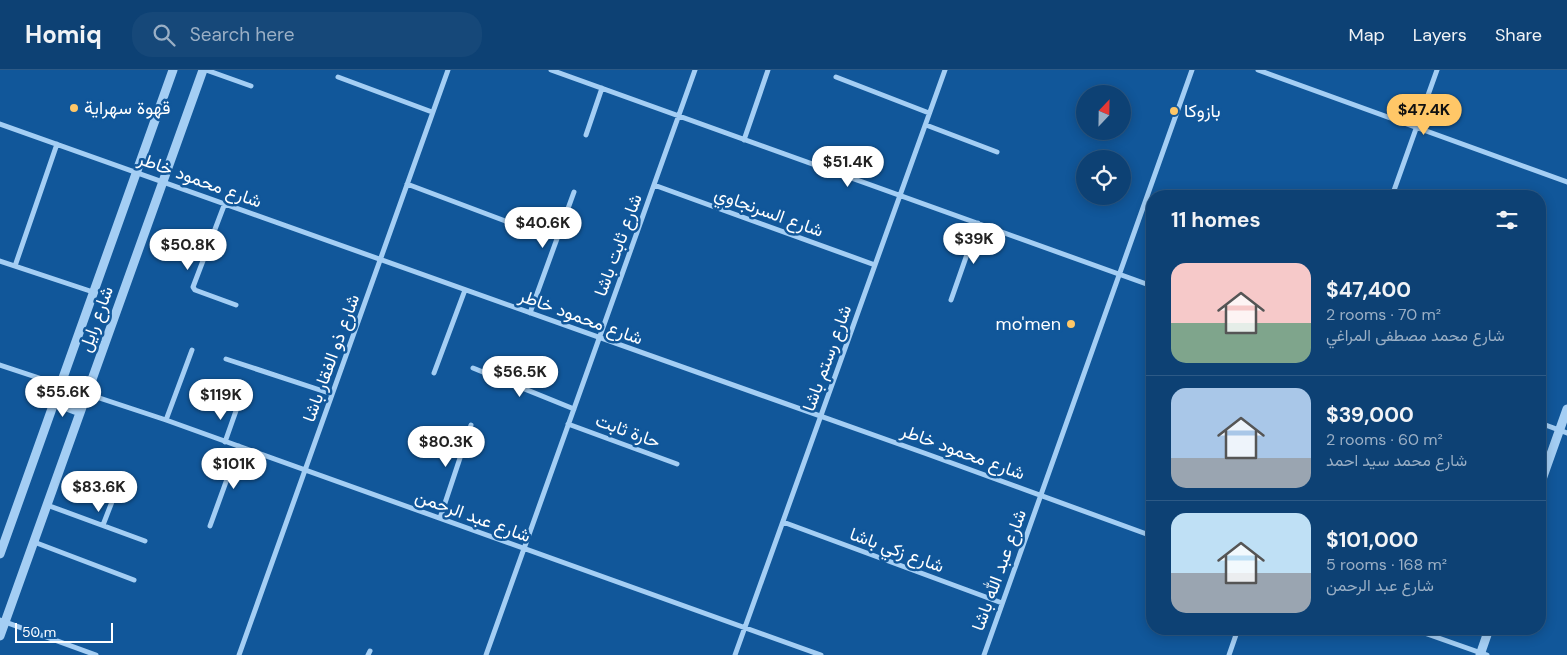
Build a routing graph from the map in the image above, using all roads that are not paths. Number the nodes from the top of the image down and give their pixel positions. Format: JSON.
{"nodes":[{"id":1,"x":173,"y":70,"type":"edge"},
{"id":2,"x":204,"y":70,"type":"edge"},
{"id":3,"x":448,"y":70,"type":"edge"},
{"id":4,"x":551,"y":70,"type":"edge"},
{"id":5,"x":695,"y":70,"type":"edge"},
{"id":6,"x":768,"y":70,"type":"edge"},
{"id":7,"x":945,"y":70,"type":"edge"},
{"id":8,"x":1192,"y":70,"type":"edge"},
{"id":9,"x":1258,"y":70,"type":"edge"},
{"id":10,"x":1437,"y":70,"type":"edge"},
{"id":11,"x":567,"y":73,"type":"edge"},
{"id":12,"x":338,"y":77,"type":"dead end"},
{"id":13,"x":836,"y":77,"type":"dead end"},
{"id":14,"x":251,"y":86,"type":"dead end"},
{"id":15,"x":602,"y":88,"type":"junction"},
{"id":16,"x":432,"y":112,"type":"junction"},
{"id":17,"x":929,"y":113,"type":"junction"},
{"id":18,"x":678,"y":116,"type":"junction"},
{"id":19,"x":0,"y":124,"type":"edge"},
{"id":20,"x":926,"y":125,"type":"junction"},
{"id":21,"x":1417,"y":128,"type":"junction"},
{"id":22,"x":586,"y":135,"type":"dead end"},
{"id":23,"x":744,"y":140,"type":"junction"},
{"id":24,"x":57,"y":144,"type":"junction"},
{"id":25,"x":997,"y":152,"type":"dead end"},
{"id":26,"x":136,"y":172,"type":"junction"},
{"id":27,"x":163,"y":181,"type":"junction"},
{"id":28,"x":1567,"y":182,"type":"edge"},
{"id":29,"x":407,"y":184,"type":"junction"},
{"id":30,"x":654,"y":185,"type":"junction"},
{"id":31,"x":1150,"y":190,"type":"edge"},
{"id":32,"x":1394,"y":190,"type":"edge"},
{"id":33,"x":574,"y":192,"type":"dead end"},
{"id":34,"x":900,"y":195,"type":"junction"},
{"id":35,"x":1146,"y":200,"type":"edge"},
{"id":36,"x":225,"y":203,"type":"junction"},
{"id":37,"x":508,"y":222,"type":"dead end"},
{"id":38,"x":978,"y":224,"type":"junction"},
{"id":39,"x":0,"y":260,"type":"edge"},
{"id":40,"x":380,"y":260,"type":"junction"},
{"id":41,"x":875,"y":265,"type":"junction"},
{"id":42,"x":15,"y":266,"type":"junction"},
{"id":43,"x":1120,"y":274,"type":"junction"},
{"id":44,"x":1146,"y":284,"type":"edge"},
{"id":45,"x":465,"y":290,"type":"junction"},
{"id":46,"x":93,"y":292,"type":"junction"},
{"id":47,"x":951,"y":300,"type":"dead end"},
{"id":48,"x":236,"y":305,"type":"dead end"},
{"id":49,"x":530,"y":313,"type":"junction"},
{"id":50,"x":599,"y":338,"type":"junction"},
{"id":51,"x":192,"y":350,"type":"dead end"},
{"id":52,"x":226,"y":359,"type":"dead end"},
{"id":53,"x":0,"y":365,"type":"edge"},
{"id":54,"x":473,"y":368,"type":"dead end"},
{"id":55,"x":434,"y":373,"type":"dead end"},
{"id":56,"x":60,"y":385,"type":"junction"},
{"id":57,"x":87,"y":393,"type":"junction"},
{"id":58,"x":332,"y":394,"type":"junction"},
{"id":59,"x":54,"y":402,"type":"junction"},
{"id":60,"x":237,"y":408,"type":"dead end"},
{"id":61,"x":574,"y":409,"type":"junction"},
{"id":62,"x":1567,"y":410,"type":"edge"},
{"id":63,"x":80,"y":412,"type":"junction"},
{"id":64,"x":821,"y":416,"type":"junction"},
{"id":65,"x":166,"y":420,"type":"junction"},
{"id":66,"x":568,"y":424,"type":"junction"},
{"id":67,"x":471,"y":425,"type":"dead end"},
{"id":68,"x":1546,"y":425,"type":"edge"},
{"id":69,"x":1563,"y":431,"type":"edge"},
{"id":70,"x":225,"y":442,"type":"junction"},
{"id":71,"x":239,"y":446,"type":"junction"},
{"id":72,"x":677,"y":464,"type":"dead end"},
{"id":73,"x":305,"y":470,"type":"junction"},
{"id":74,"x":1546,"y":471,"type":"edge"},
{"id":75,"x":115,"y":494,"type":"dead end"},
{"id":76,"x":1040,"y":496,"type":"junction"},
{"id":77,"x":47,"y":505,"type":"junction"},
{"id":78,"x":440,"y":518,"type":"junction"},
{"id":79,"x":783,"y":522,"type":"junction"},
{"id":80,"x":103,"y":525,"type":"junction"},
{"id":81,"x":210,"y":526,"type":"dead end"},
{"id":82,"x":1146,"y":534,"type":"edge"},
{"id":83,"x":145,"y":540,"type":"dead end"},
{"id":84,"x":34,"y":542,"type":"junction"},
{"id":85,"x":524,"y":549,"type":"junction"},
{"id":86,"x":0,"y":554,"type":"edge"},
{"id":87,"x":134,"y":580,"type":"dead end"},
{"id":88,"x":1002,"y":603,"type":"junction"},
{"id":89,"x":3,"y":621,"type":"edge"},
{"id":90,"x":745,"y":628,"type":"junction"},
{"id":91,"x":1236,"y":635,"type":"edge"},
{"id":92,"x":1430,"y":635,"type":"edge"},
{"id":93,"x":1487,"y":635,"type":"edge"},
{"id":94,"x":0,"y":636,"type":"edge"},
{"id":95,"x":92,"y":654,"type":"edge"},
{"id":96,"x":1482,"y":654,"type":"edge"},
{"id":97,"x":239,"y":655,"type":"edge"},
{"id":98,"x":486,"y":655,"type":"edge"},
{"id":99,"x":735,"y":655,"type":"edge"},
{"id":100,"x":821,"y":655,"type":"edge"},
{"id":101,"x":984,"y":655,"type":"edge"},
{"id":102,"x":1229,"y":655,"type":"edge"}],
"edges":[{"from":1,"to":26,"type":"street","name":"شارع رايل"},
{"from":2,"to":14,"type":"street"},
{"from":2,"to":27,"type":"street","name":"شارع رايل"},
{"from":3,"to":16,"type":"street","name":"شارع ذو الفقار باشا"},
{"from":4,"to":11,"type":"street"},
{"from":5,"to":18,"type":"street","name":"شارع ثابت باشا"},
{"from":6,"to":23,"type":"street"},
{"from":7,"to":17,"type":"street","name":"شارع رستم باشا"},
{"from":8,"to":31,"type":"street","name":"شارع عبد الله باشا"},
{"from":9,"to":21,"type":"street"},
{"from":10,"to":21,"type":"street"},
{"from":11,"to":15,"type":"street"},
{"from":12,"to":16,"type":"street"},
{"from":13,"to":17,"type":"street"},
{"from":15,"to":18,"type":"street"},
{"from":15,"to":22,"type":"street"},
{"from":16,"to":29,"type":"street","name":"شارع ذو الفقار باشا"},
{"from":17,"to":20,"type":"street","name":"شارع رستم باشا"},
{"from":18,"to":23,"type":"street"},
{"from":18,"to":30,"type":"street","name":"شارع ثابت باشا"},
{"from":19,"to":24,"type":"street","name":"شارع محمود خاطر"},
{"from":20,"to":25,"type":"street"},
{"from":20,"to":34,"type":"street","name":"شارع رستم باشا"},
{"from":21,"to":28,"type":"street"},
{"from":21,"to":32,"type":"street"},
{"from":23,"to":34,"type":"street"},
{"from":24,"to":26,"type":"street","name":"شارع محمود خاطر"},
{"from":24,"to":42,"type":"street"},
{"from":26,"to":27,"type":"street","name":"شارع محمود خاطر"},
{"from":26,"to":46,"type":"street","name":"شارع رايل"},
{"from":27,"to":36,"type":"street","name":"شارع محمود خاطر"},
{"from":27,"to":57,"type":"street","name":"شارع رايل"},
{"from":29,"to":37,"type":"street"},
{"from":29,"to":40,"type":"street","name":"شارع ذو الفقار باشا"},
{"from":30,"to":41,"type":"street","name":"شارع السرنجاوي"},
{"from":30,"to":50,"type":"street","name":"شارع ثابت باشا"},
{"from":33,"to":49,"type":"street"},
{"from":34,"to":38,"type":"street"},
{"from":34,"to":41,"type":"street","name":"شارع رستم باشا"},
{"from":35,"to":43,"type":"street","name":"شارع عبد الله باشا"},
{"from":36,"to":40,"type":"street","name":"شارع محمود خاطر"},
{"from":36,"to":48,"type":"street"},
{"from":38,"to":43,"type":"street"},
{"from":38,"to":47,"type":"street"},
{"from":39,"to":42,"type":"street"},
{"from":40,"to":45,"type":"street","name":"شارع محمود خاطر"},
{"from":40,"to":58,"type":"street","name":"شارع ذو الفقار باشا"},
{"from":41,"to":64,"type":"street","name":"شارع رستم باشا"},
{"from":42,"to":46,"type":"street"},
{"from":43,"to":44,"type":"street"},
{"from":43,"to":76,"type":"street","name":"شارع عبد الله باشا"},
{"from":45,"to":49,"type":"street","name":"شارع محمود خاطر"},
{"from":45,"to":55,"type":"street"},
{"from":46,"to":56,"type":"street","name":"شارع رايل"},
{"from":49,"to":50,"type":"street","name":"شارع محمود خاطر"},
{"from":50,"to":61,"type":"street","name":"شارع ثابت باشا"},
{"from":50,"to":64,"type":"street","name":"شارع محمود خاطر"},
{"from":51,"to":65,"type":"street"},
{"from":52,"to":58,"type":"street"},
{"from":53,"to":56,"type":"street","name":"شارع عبد الرحمن"},
{"from":54,"to":61,"type":"street"},
{"from":56,"to":57,"type":"street","name":"شارع عبد الرحمن"},
{"from":56,"to":59,"type":"street","name":"شارع رايل"},
{"from":57,"to":63,"type":"street","name":"شارع رايل"},
{"from":57,"to":65,"type":"street","name":"شارع عبد الرحمن"},
{"from":58,"to":73,"type":"street","name":"شارع ذو الفقار باشا"},
{"from":59,"to":63,"type":"street"},
{"from":59,"to":86,"type":"street","name":"شارع رايل"},
{"from":60,"to":70,"type":"street"},
{"from":61,"to":66,"type":"street","name":"شارع ثابت باشا"},
{"from":62,"to":69,"type":"street"},
{"from":63,"to":77,"type":"street","name":"شارع رايل"},
{"from":64,"to":76,"type":"street","name":"شارع محمود خاطر"},
{"from":64,"to":79,"type":"street","name":"شارع رستم باشا"},
{"from":65,"to":70,"type":"street","name":"شارع عبد الرحمن"},
{"from":66,"to":72,"type":"street","name":"حارة ثابت"},
{"from":66,"to":85,"type":"street","name":"شارع ثابت باشا"},
{"from":67,"to":78,"type":"street"},
{"from":68,"to":69,"type":"street"},
{"from":69,"to":74,"type":"street"},
{"from":70,"to":71,"type":"street","name":"شارع عبد الرحمن"},
{"from":71,"to":73,"type":"street","name":"شارع عبد الرحمن"},
{"from":71,"to":81,"type":"street"},
{"from":73,"to":78,"type":"street","name":"شارع عبد الرحمن"},
{"from":73,"to":97,"type":"street","name":"شارع ذو الفقار باشا"},
{"from":75,"to":80,"type":"street"},
{"from":76,"to":82,"type":"street","name":"شارع محمود خاطر"},
{"from":76,"to":88,"type":"street","name":"شارع عبد الله باشا"},
{"from":77,"to":80,"type":"street"},
{"from":77,"to":84,"type":"street","name":"شارع رايل"},
{"from":78,"to":85,"type":"street","name":"شارع عبد الرحمن"},
{"from":79,"to":88,"type":"street","name":"شارع زكي باشا"},
{"from":79,"to":90,"type":"street","name":"شارع رستم باشا"},
{"from":80,"to":83,"type":"street"},
{"from":84,"to":87,"type":"street"},
{"from":84,"to":89,"type":"street","name":"شارع رايل"},
{"from":85,"to":90,"type":"street","name":"شارع عبد الرحمن"},
{"from":85,"to":98,"type":"street","name":"شارع ثابت باشا"},
{"from":88,"to":101,"type":"street","name":"شارع عبد الله باشا"},
{"from":89,"to":94,"type":"street","name":"شارع رايل"},
{"from":89,"to":95,"type":"street"},
{"from":90,"to":99,"type":"street","name":"شارع رستم باشا"},
{"from":90,"to":100,"type":"street","name":"شارع عبد الرحمن"},
{"from":91,"to":102,"type":"street"},
{"from":92,"to":96,"type":"street"},
{"from":93,"to":96,"type":"street"}]}
